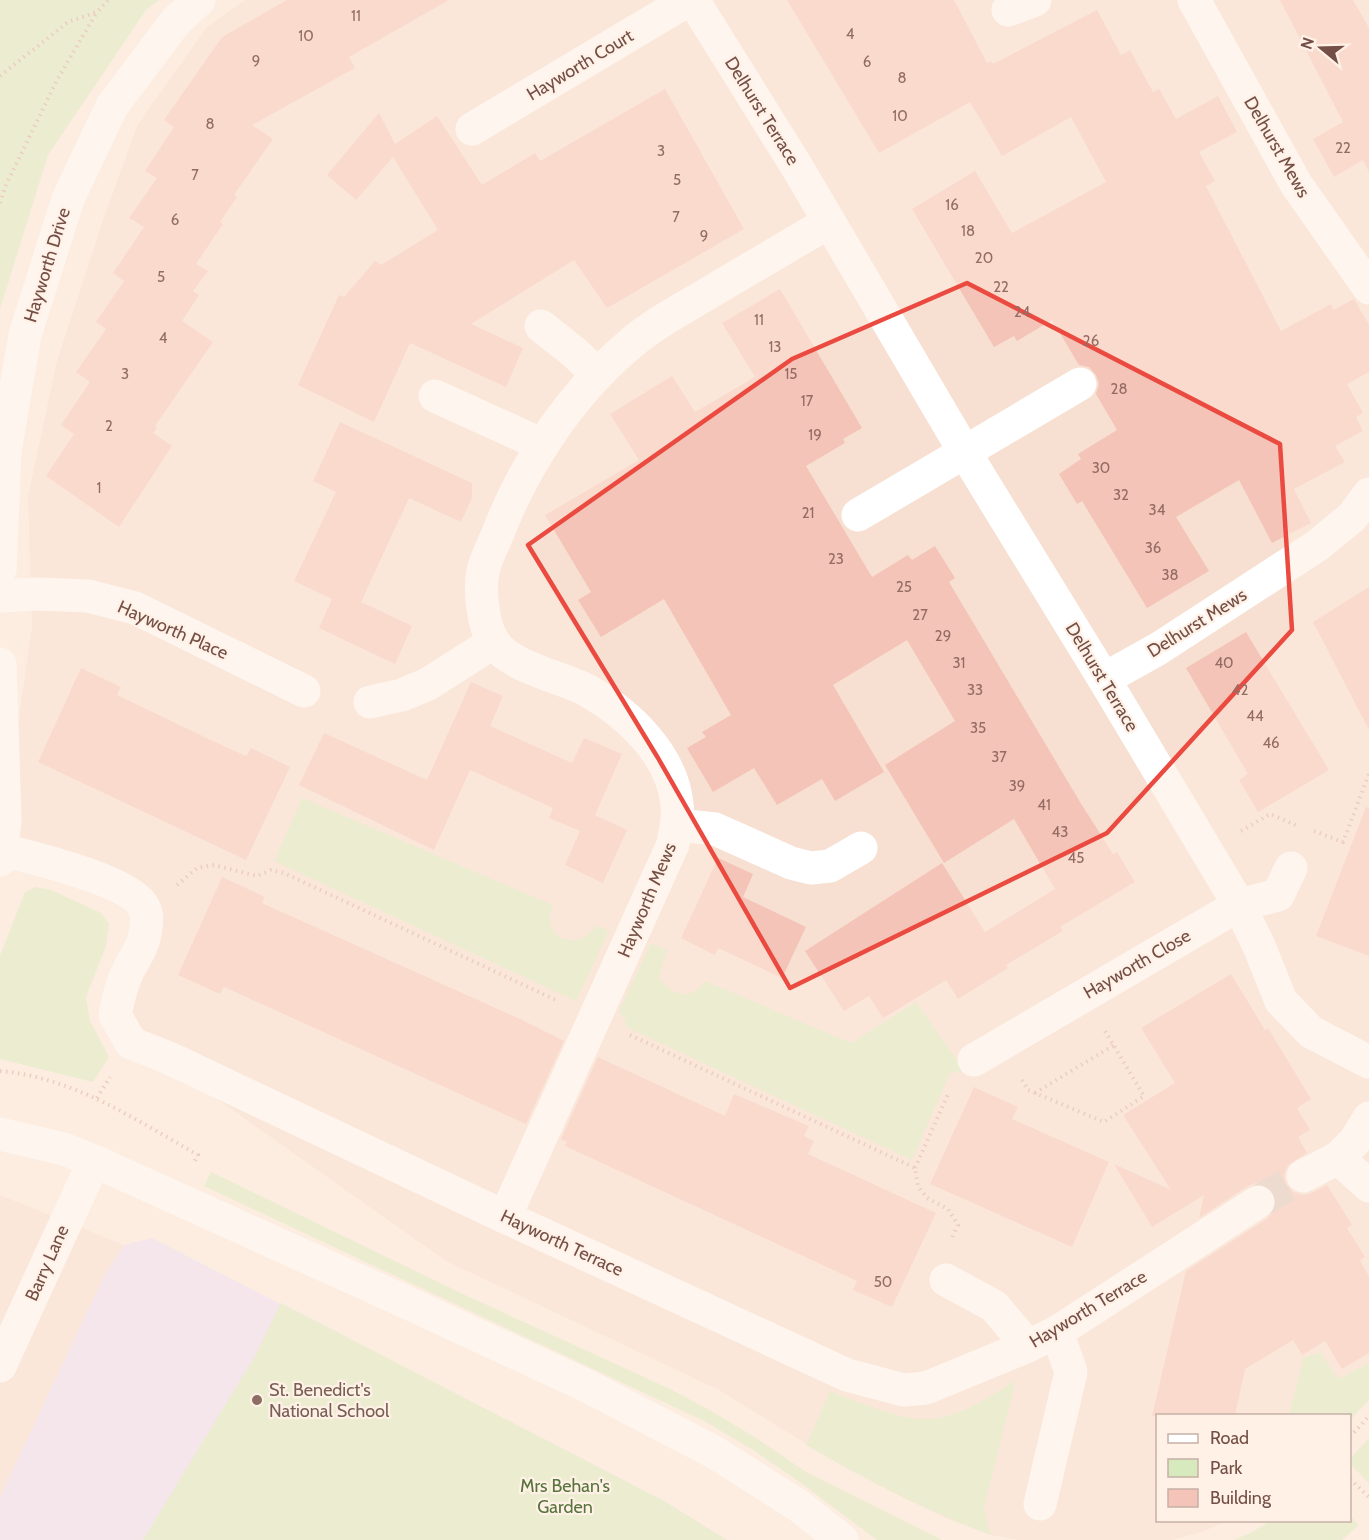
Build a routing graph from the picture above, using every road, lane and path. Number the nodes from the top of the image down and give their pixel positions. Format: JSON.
{"nodes":[{"id":1,"x":108,"y":0,"type":"edge"},
{"id":2,"x":199,"y":0,"type":"edge"},
{"id":3,"x":688,"y":0,"type":"edge"},
{"id":4,"x":693,"y":0,"type":"edge"},
{"id":5,"x":1194,"y":0,"type":"edge"},
{"id":6,"x":97,"y":12,"type":"junction"},
{"id":7,"x":0,"y":76,"type":"edge"},
{"id":8,"x":472,"y":129,"type":"dead end"},
{"id":9,"x":0,"y":203,"type":"edge"},
{"id":10,"x":829,"y":222,"type":"junction"},
{"id":11,"x":1369,"y":288,"type":"edge"},
{"id":12,"x":541,"y":326,"type":"dead end"},
{"id":13,"x":597,"y":374,"type":"junction"},
{"id":14,"x":1080,"y":384,"type":"dead end"},
{"id":15,"x":435,"y":396,"type":"dead end"},
{"id":16,"x":543,"y":445,"type":"junction"},
{"id":17,"x":964,"y":451,"type":"junction"},
{"id":18,"x":1369,"y":494,"type":"edge"},
{"id":19,"x":858,"y":514,"type":"dead end"},
{"id":20,"x":0,"y":569,"type":"edge"},
{"id":21,"x":0,"y":596,"type":"edge"},
{"id":22,"x":494,"y":642,"type":"junction"},
{"id":23,"x":0,"y":664,"type":"edge"},
{"id":24,"x":1104,"y":679,"type":"junction"},
{"id":25,"x":304,"y":691,"type":"dead end"},
{"id":26,"x":370,"y":702,"type":"dead end"},
{"id":27,"x":677,"y":825,"type":"junction"},
{"id":28,"x":861,"y":848,"type":"dead end"},
{"id":29,"x":1,"y":855,"type":"edge"},
{"id":30,"x":1291,"y":868,"type":"dead end"},
{"id":31,"x":1239,"y":905,"type":"junction"},
{"id":32,"x":145,"y":910,"type":"junction"},
{"id":33,"x":1084,"y":995,"type":"junction"},
{"id":34,"x":595,"y":1018,"type":"junction"},
{"id":35,"x":1114,"y":1046,"type":"junction"},
{"id":36,"x":1369,"y":1062,"type":"edge"},
{"id":37,"x":0,"y":1071,"type":"edge"},
{"id":38,"x":964,"y":1071,"type":"joint"},
{"id":39,"x":1016,"y":1073,"type":"dead end"},
{"id":40,"x":1035,"y":1093,"type":"junction"},
{"id":41,"x":1369,"y":1118,"type":"edge"},
{"id":42,"x":0,"y":1134,"type":"edge"},
{"id":43,"x":1338,"y":1158,"type":"junction"},
{"id":44,"x":94,"y":1161,"type":"junction"},
{"id":45,"x":915,"y":1168,"type":"junction"},
{"id":46,"x":1303,"y":1176,"type":"tunnel mouth"},
{"id":47,"x":1369,"y":1186,"type":"edge"},
{"id":48,"x":177,"y":1199,"type":"junction"},
{"id":49,"x":1258,"y":1202,"type":"tunnel mouth"},
{"id":50,"x":504,"y":1217,"type":"junction"},
{"id":51,"x":946,"y":1280,"type":"joint"},
{"id":52,"x":1042,"y":1339,"type":"junction"},
{"id":53,"x":0,"y":1366,"type":"edge"},
{"id":54,"x":1369,"y":1416,"type":"edge"},
{"id":55,"x":1351,"y":1436,"type":"edge"},
{"id":56,"x":1351,"y":1480,"type":"edge"},
{"id":57,"x":1369,"y":1497,"type":"edge"},
{"id":58,"x":1040,"y":1504,"type":"dead end"},
{"id":59,"x":842,"y":1540,"type":"edge"}],
"edges":[{"from":1,"to":6,"type":"path"},
{"from":2,"to":20,"type":"street","name":"Hayworth Drive"},
{"from":3,"to":8,"type":"street","name":"Hayworth Court"},
{"from":4,"to":10,"type":"street","name":"Delhurst Terrace"},
{"from":5,"to":11,"type":"street","name":"Delhurst Mews"},
{"from":6,"to":7,"type":"path"},
{"from":6,"to":9,"type":"path"},
{"from":10,"to":13,"type":"street"},
{"from":10,"to":17,"type":"street","name":"Delhurst Terrace"},
{"from":12,"to":13,"type":"street"},
{"from":13,"to":16,"type":"street"},
{"from":14,"to":17,"type":"street"},
{"from":15,"to":16,"type":"street"},
{"from":16,"to":22,"type":"street"},
{"from":17,"to":19,"type":"street"},
{"from":17,"to":24,"type":"street","name":"Delhurst Terrace"},
{"from":18,"to":24,"type":"street","name":"Delhurst Mews"},
{"from":21,"to":25,"type":"street","name":"Hayworth Place"},
{"from":22,"to":26,"type":"street"},
{"from":22,"to":27,"type":"street","name":"Hayworth Mews"},
{"from":23,"to":29,"type":"street"},
{"from":24,"to":31,"type":"street","name":"Delhurst Terrace"},
{"from":27,"to":28,"type":"street"},
{"from":27,"to":34,"type":"street","name":"Hayworth Mews"},
{"from":29,"to":32,"type":"street"},
{"from":30,"to":31,"type":"street","name":"Hayworth Close"},
{"from":31,"to":33,"type":"street","name":"Hayworth Close"},
{"from":31,"to":36,"type":"street","name":"Delhurst Terrace"},
{"from":32,"to":34,"type":"path"},
{"from":32,"to":50,"type":"street","name":"Hayworth Terrace"},
{"from":33,"to":35,"type":"path"},
{"from":33,"to":38,"type":"street","name":"Hayworth Close"},
{"from":34,"to":45,"type":"path"},
{"from":34,"to":50,"type":"street","name":"Hayworth Mews"},
{"from":35,"to":40,"type":"path"},
{"from":35,"to":40,"type":"path"},
{"from":37,"to":48,"type":"path"},
{"from":38,"to":45,"type":"path"},
{"from":39,"to":40,"type":"path"},
{"from":41,"to":43,"type":"street"},
{"from":42,"to":44,"type":"street"},
{"from":43,"to":46,"type":"street"},
{"from":43,"to":47,"type":"street"},
{"from":44,"to":48,"type":"street"},
{"from":44,"to":53,"type":"street","name":"Barry Lane"},
{"from":45,"to":51,"type":"path"},
{"from":48,"to":59,"type":"street"},
{"from":49,"to":52,"type":"street","name":"Hayworth Terrace"},
{"from":50,"to":52,"type":"street","name":"Hayworth Terrace"},
{"from":51,"to":52,"type":"street"},
{"from":52,"to":58,"type":"street"},
{"from":54,"to":55,"type":"path"},
{"from":56,"to":57,"type":"path"}]}
